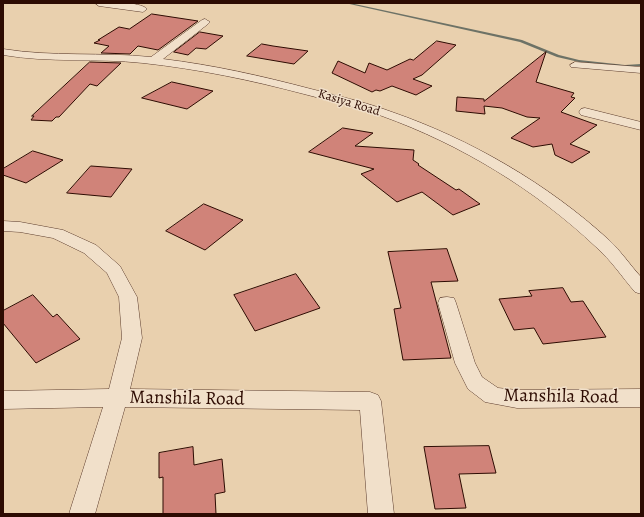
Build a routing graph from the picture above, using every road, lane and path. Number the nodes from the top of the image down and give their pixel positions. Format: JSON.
{"nodes":[{"id":1,"x":99,"y":3,"type":"edge"},
{"id":2,"x":143,"y":10,"type":"dead end"},
{"id":3,"x":205,"y":22,"type":"dead end"},
{"id":4,"x":3,"y":52,"type":"edge"},
{"id":5,"x":152,"y":61,"type":"junction"},
{"id":6,"x":576,"y":65,"type":"dead end"},
{"id":7,"x":641,"y":70,"type":"edge"},
{"id":8,"x":585,"y":112,"type":"dead end"},
{"id":9,"x":641,"y":126,"type":"edge"},
{"id":10,"x":3,"y":226,"type":"edge"},
{"id":11,"x":641,"y":288,"type":"edge"},
{"id":12,"x":447,"y":303,"type":"dead end"},
{"id":13,"x":117,"y":398,"type":"junction"},
{"id":14,"x":641,"y":398,"type":"edge"},
{"id":15,"x":3,"y":400,"type":"edge"},
{"id":16,"x":82,"y":514,"type":"edge"},
{"id":17,"x":381,"y":514,"type":"edge"}],
"edges":[{"from":1,"to":2,"type":"street"},
{"from":3,"to":5,"type":"street"},
{"from":4,"to":5,"type":"street","name":"Kasiya Road"},
{"from":5,"to":11,"type":"street","name":"Kasiya Road"},
{"from":6,"to":7,"type":"street"},
{"from":8,"to":9,"type":"street"},
{"from":10,"to":13,"type":"street"},
{"from":12,"to":14,"type":"street","name":"Manshila Road"},
{"from":13,"to":15,"type":"street","name":"Manshila Road"},
{"from":13,"to":16,"type":"street"},
{"from":13,"to":17,"type":"street","name":"Manshila Road"}]}
